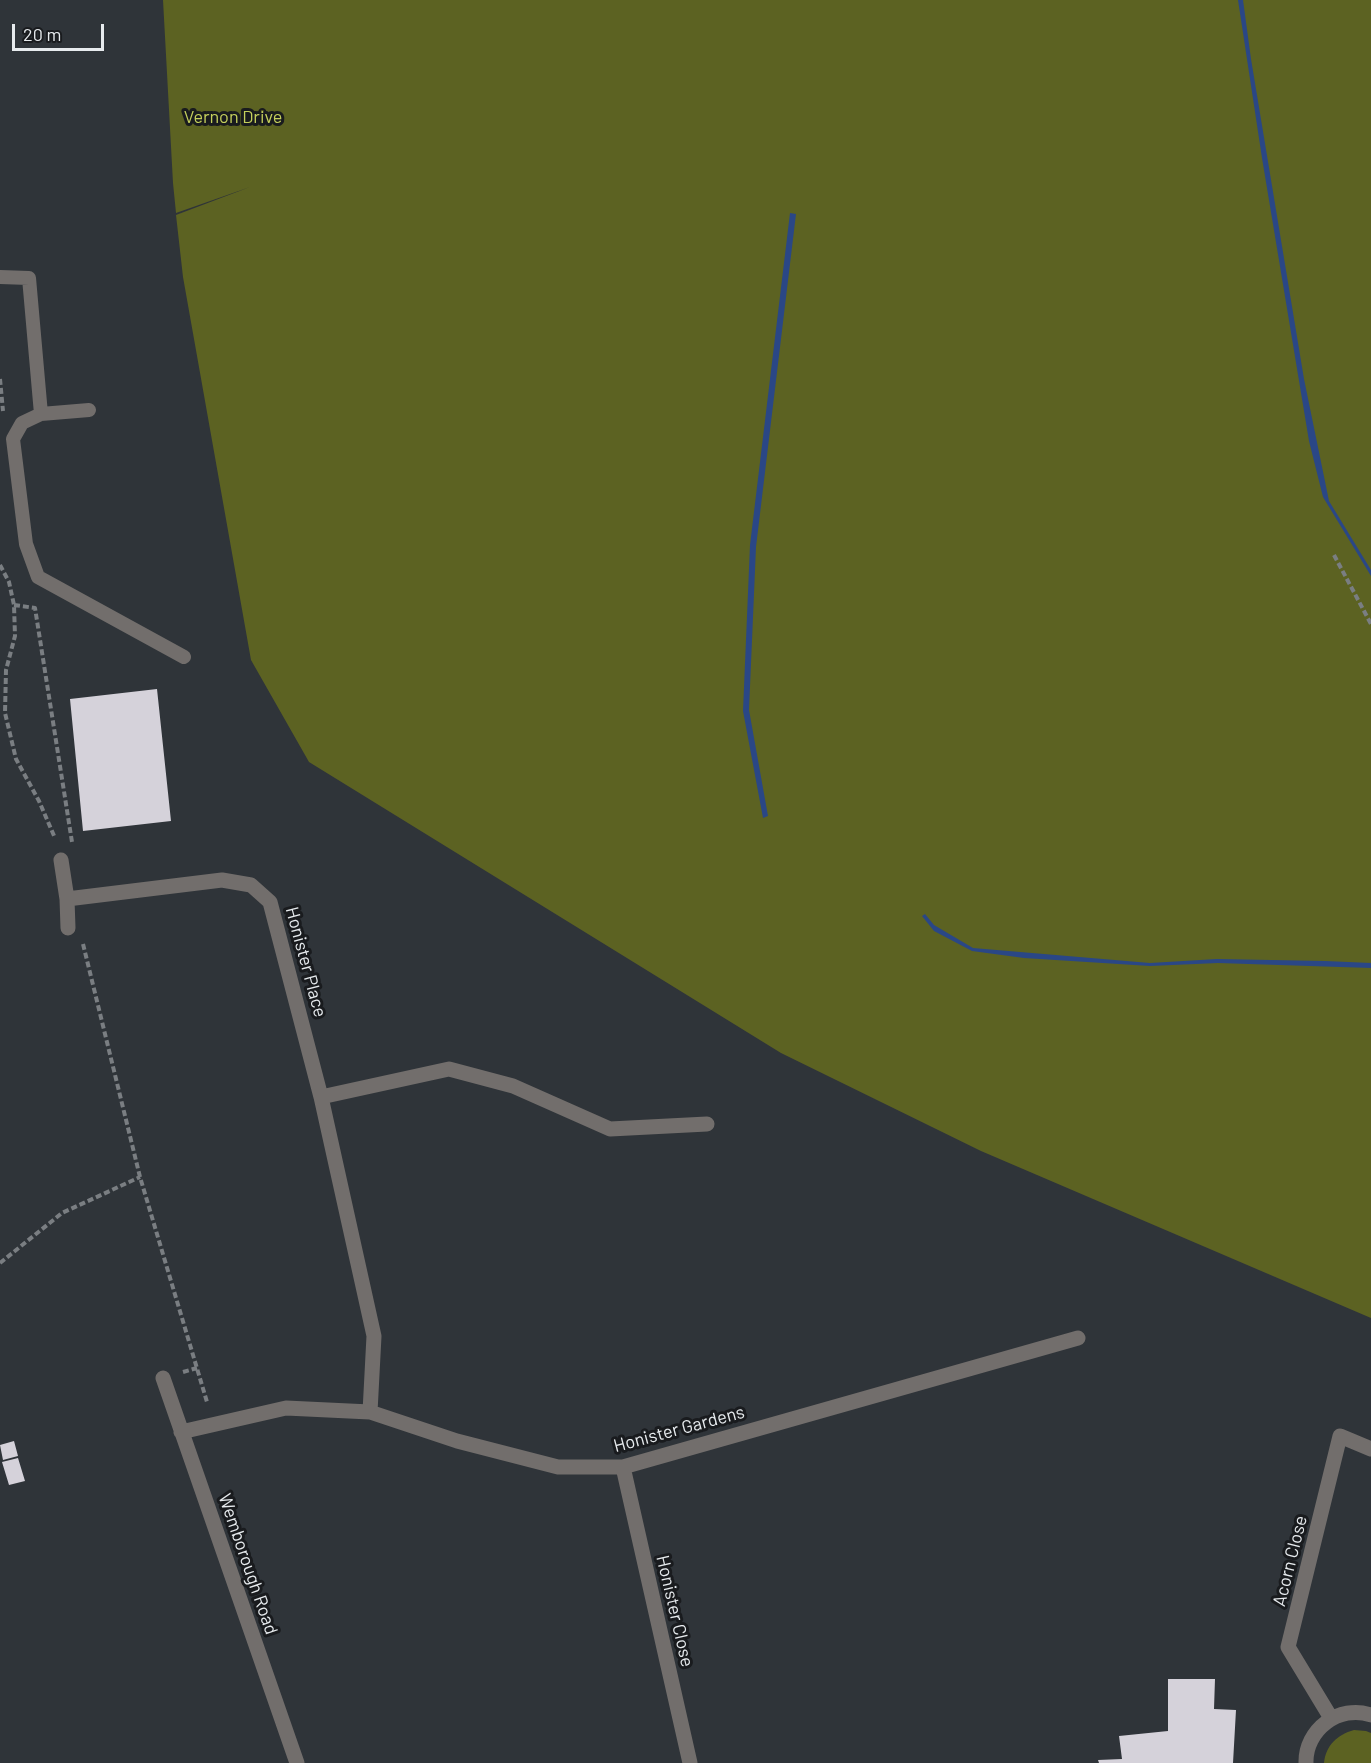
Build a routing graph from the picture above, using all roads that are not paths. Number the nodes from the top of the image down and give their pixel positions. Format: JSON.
{"nodes":[{"id":1,"x":0,"y":277,"type":"edge"},
{"id":2,"x":89,"y":410,"type":"dead end"},
{"id":3,"x":41,"y":414,"type":"junction"},
{"id":4,"x":184,"y":657,"type":"dead end"},
{"id":5,"x":61,"y":860,"type":"road end"},
{"id":6,"x":67,"y":899,"type":"junction"},
{"id":7,"x":68,"y":928,"type":"dead end"},
{"id":8,"x":321,"y":1097,"type":"junction"},
{"id":9,"x":707,"y":1124,"type":"dead end"},
{"id":10,"x":1078,"y":1338,"type":"dead end"},
{"id":11,"x":163,"y":1377,"type":"dead end"},
{"id":12,"x":370,"y":1412,"type":"junction"},
{"id":13,"x":181,"y":1432,"type":"junction"},
{"id":14,"x":1371,"y":1449,"type":"edge"},
{"id":15,"x":622,"y":1467,"type":"junction"},
{"id":16,"x":1371,"y":1714,"type":"edge"},
{"id":17,"x":1331,"y":1718,"type":"junction"},
{"id":18,"x":297,"y":1763,"type":"edge"},
{"id":19,"x":690,"y":1763,"type":"edge"},
{"id":20,"x":1306,"y":1763,"type":"edge"}],
"edges":[{"from":1,"to":3,"type":"lane"},
{"from":2,"to":3,"type":"lane"},
{"from":3,"to":4,"type":"lane"},
{"from":5,"to":6,"type":"street"},
{"from":6,"to":7,"type":"street"},
{"from":6,"to":8,"type":"street","name":"Honister Place"},
{"from":8,"to":9,"type":"street"},
{"from":8,"to":12,"type":"street","name":"Honister Place"},
{"from":10,"to":15,"type":"street","name":"Honister Gardens"},
{"from":11,"to":13,"type":"street","name":"Wemborough Road"},
{"from":12,"to":13,"type":"street","name":"Honister Gardens"},
{"from":12,"to":15,"type":"street","name":"Honister Gardens"},
{"from":13,"to":18,"type":"street","name":"Wemborough Road"},
{"from":14,"to":17,"type":"street","name":"Acorn Close"},
{"from":15,"to":19,"type":"street","name":"Honister Close"},
{"from":16,"to":17,"type":"street"},
{"from":17,"to":20,"type":"street"}]}
